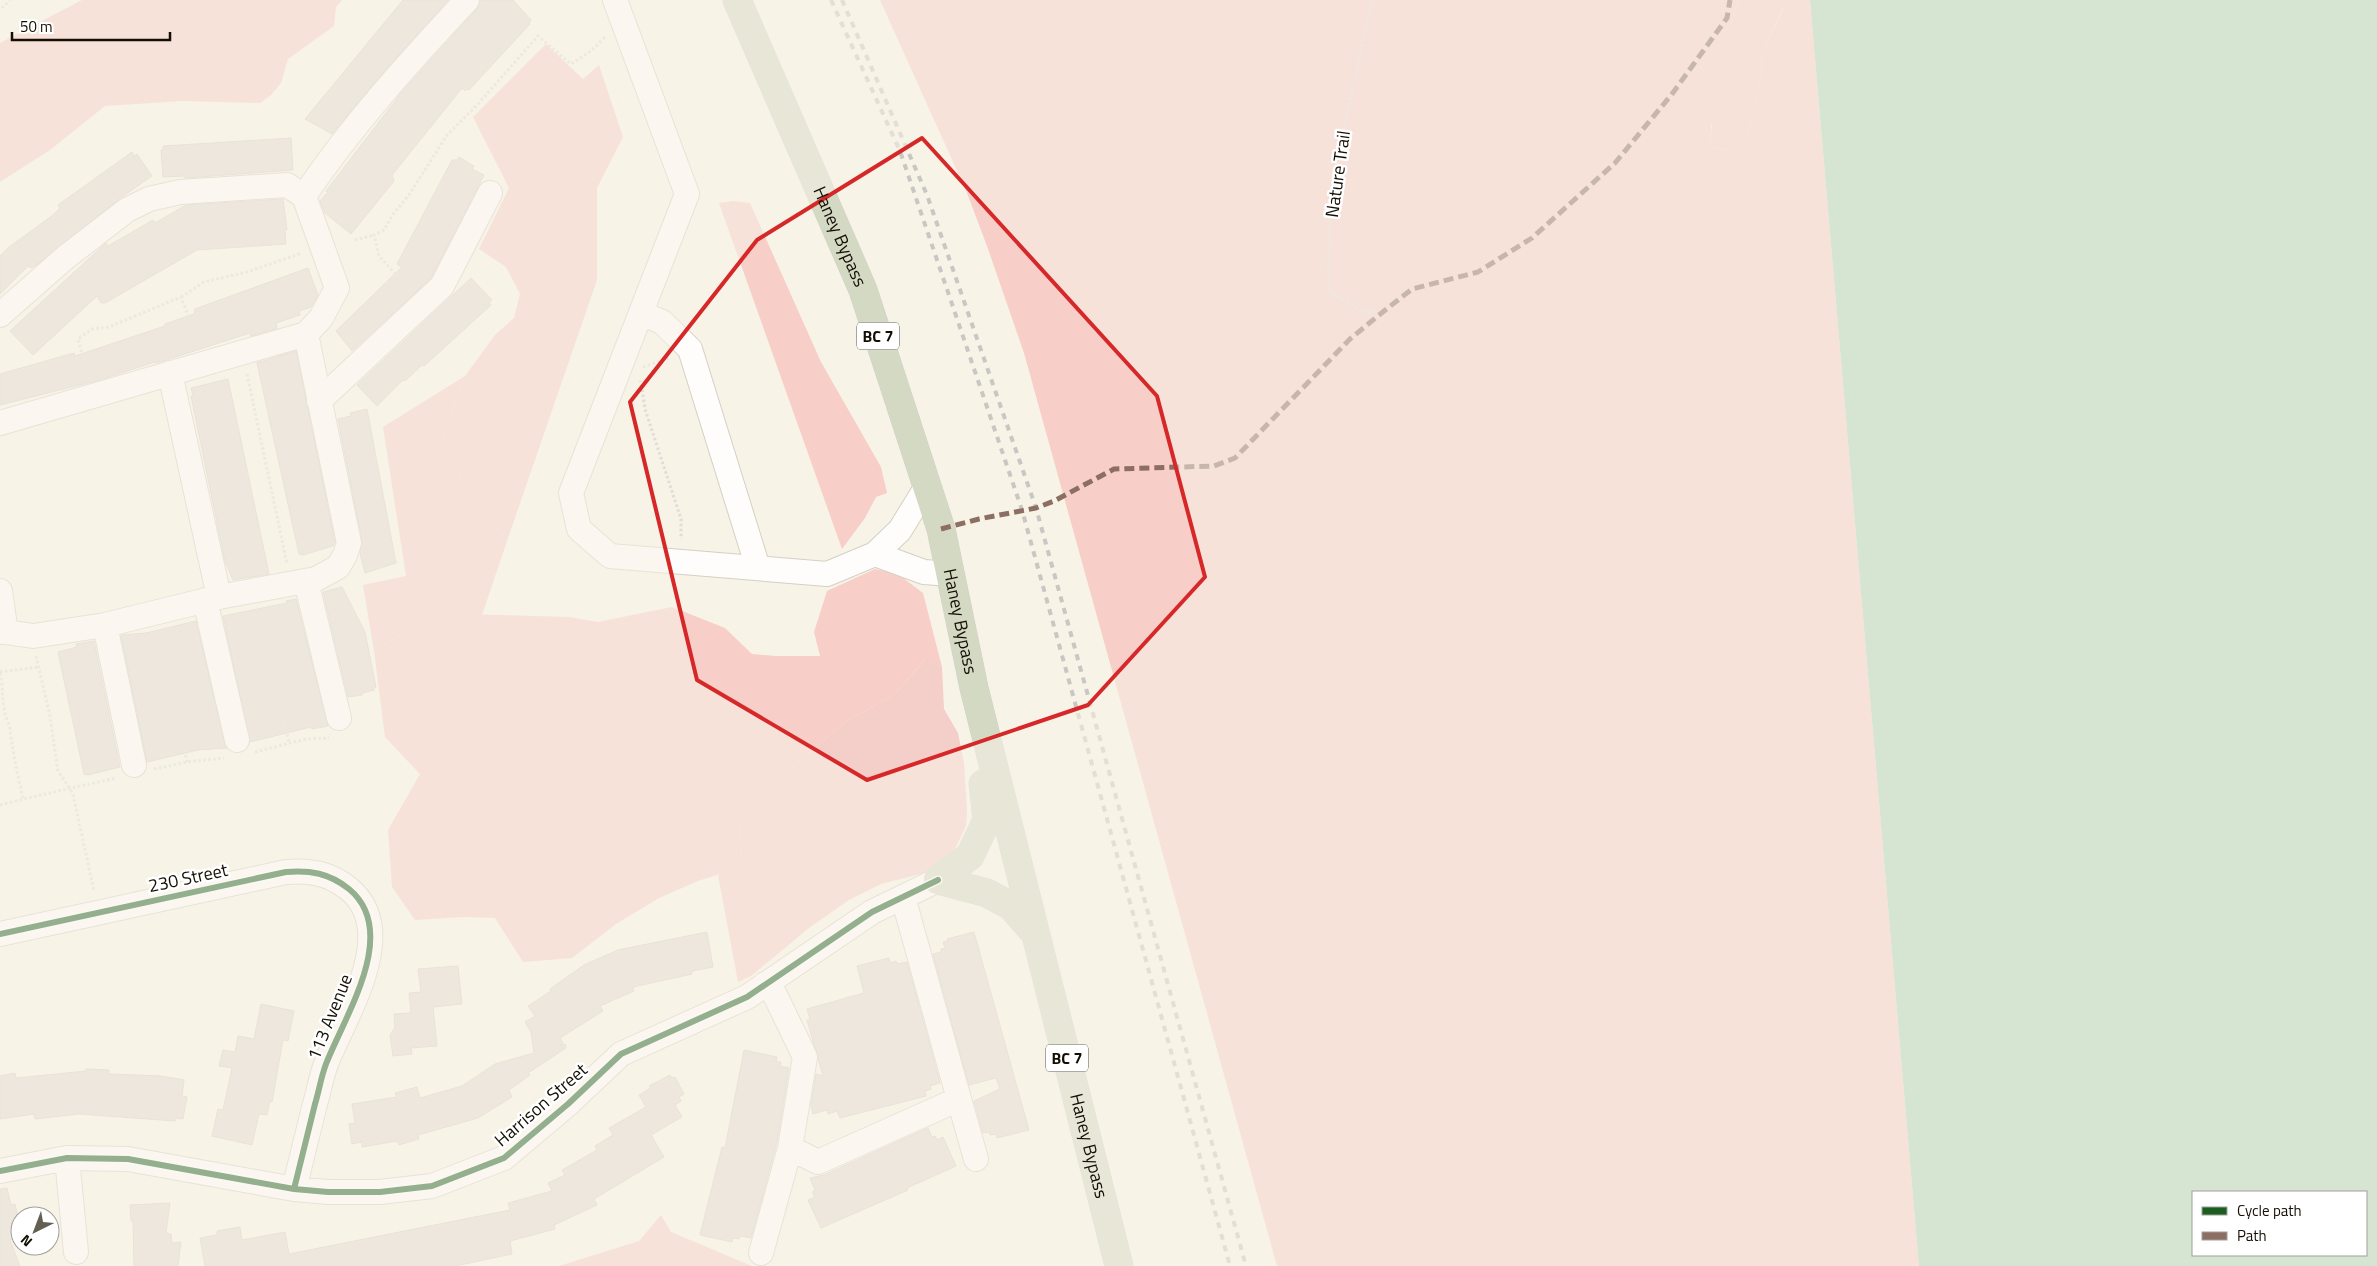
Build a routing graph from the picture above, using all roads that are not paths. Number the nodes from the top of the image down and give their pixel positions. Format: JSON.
{"nodes":[{"id":1,"x":467,"y":0,"type":"edge"},
{"id":2,"x":738,"y":0,"type":"edge"},
{"id":3,"x":619,"y":10,"type":"edge"},
{"id":4,"x":490,"y":193,"type":"dead end"},
{"id":5,"x":304,"y":196,"type":"junction"},
{"id":6,"x":641,"y":313,"type":"junction"},
{"id":7,"x":0,"y":315,"type":"edge"},
{"id":8,"x":306,"y":334,"type":"junction"},
{"id":9,"x":170,"y":373,"type":"junction"},
{"id":10,"x":319,"y":401,"type":"junction"},
{"id":11,"x":0,"y":423,"type":"edge"},
{"id":12,"x":927,"y":486,"type":"junction"},
{"id":13,"x":875,"y":554,"type":"junction"},
{"id":14,"x":758,"y":568,"type":"junction"},
{"id":15,"x":950,"y":574,"type":"junction"},
{"id":16,"x":298,"y":583,"type":"junction"},
{"id":17,"x":0,"y":591,"type":"edge"},
{"id":18,"x":212,"y":598,"type":"junction"},
{"id":19,"x":105,"y":625,"type":"junction"},
{"id":20,"x":0,"y":632,"type":"edge"},
{"id":21,"x":974,"y":688,"type":"junction"},
{"id":22,"x":339,"y":718,"type":"road end"},
{"id":23,"x":240,"y":750,"type":"road end"},
{"id":24,"x":135,"y":771,"type":"road end"},
{"id":25,"x":938,"y":880,"type":"junction"},
{"id":26,"x":903,"y":897,"type":"junction"},
{"id":27,"x":366,"y":914,"type":"joint"},
{"id":28,"x":0,"y":934,"type":"edge"},
{"id":29,"x":1035,"y":934,"type":"junction"},
{"id":30,"x":765,"y":984,"type":"junction"},
{"id":31,"x":959,"y":1099,"type":"junction"},
{"id":32,"x":790,"y":1148,"type":"junction"},
{"id":33,"x":67,"y":1158,"type":"junction"},
{"id":34,"x":976,"y":1159,"type":"dead end"},
{"id":35,"x":0,"y":1171,"type":"edge"},
{"id":36,"x":294,"y":1189,"type":"junction"},
{"id":37,"x":76,"y":1252,"type":"dead end"},
{"id":38,"x":761,"y":1253,"type":"dead end"},
{"id":39,"x":1116,"y":1262,"type":"edge"}],
"edges":[{"from":1,"to":5,"type":"street"},
{"from":2,"to":12,"type":"highway","name":"Haney Bypass","number":"BC 7"},
{"from":3,"to":6,"type":"street"},
{"from":4,"to":10,"type":"street"},
{"from":5,"to":7,"type":"street"},
{"from":5,"to":8,"type":"street"},
{"from":6,"to":14,"type":"street"},
{"from":6,"to":14,"type":"street"},
{"from":8,"to":9,"type":"street"},
{"from":8,"to":10,"type":"street"},
{"from":9,"to":11,"type":"street"},
{"from":9,"to":18,"type":"street"},
{"from":10,"to":16,"type":"street"},
{"from":12,"to":13,"type":"street"},
{"from":12,"to":15,"type":"highway","name":"Haney Bypass","number":"BC 7"},
{"from":13,"to":14,"type":"street"},
{"from":13,"to":15,"type":"street"},
{"from":15,"to":21,"type":"highway","name":"Haney Bypass","number":"BC 7"},
{"from":16,"to":18,"type":"street"},
{"from":16,"to":22,"type":"street"},
{"from":17,"to":20,"type":"street"},
{"from":18,"to":19,"type":"street"},
{"from":18,"to":23,"type":"street"},
{"from":19,"to":20,"type":"street"},
{"from":19,"to":24,"type":"street"},
{"from":21,"to":25,"type":"highway"},
{"from":21,"to":29,"type":"highway","name":"Haney Bypass","number":"BC 7"},
{"from":25,"to":26,"type":"street","name":"Harrison Street"},
{"from":25,"to":29,"type":"highway"},
{"from":26,"to":30,"type":"street","name":"Harrison Street"},
{"from":26,"to":31,"type":"street"},
{"from":27,"to":28,"type":"street","name":"230 Street"},
{"from":27,"to":36,"type":"street","name":"113 Avenue"},
{"from":29,"to":39,"type":"highway","name":"Haney Bypass","number":"BC 7"},
{"from":30,"to":32,"type":"street"},
{"from":30,"to":36,"type":"street","name":"Harrison Street"},
{"from":31,"to":32,"type":"street"},
{"from":31,"to":34,"type":"street"},
{"from":32,"to":38,"type":"street"},
{"from":33,"to":35,"type":"street","name":"Harrison Street"},
{"from":33,"to":36,"type":"street","name":"Harrison Street"},
{"from":33,"to":37,"type":"street"}]}
